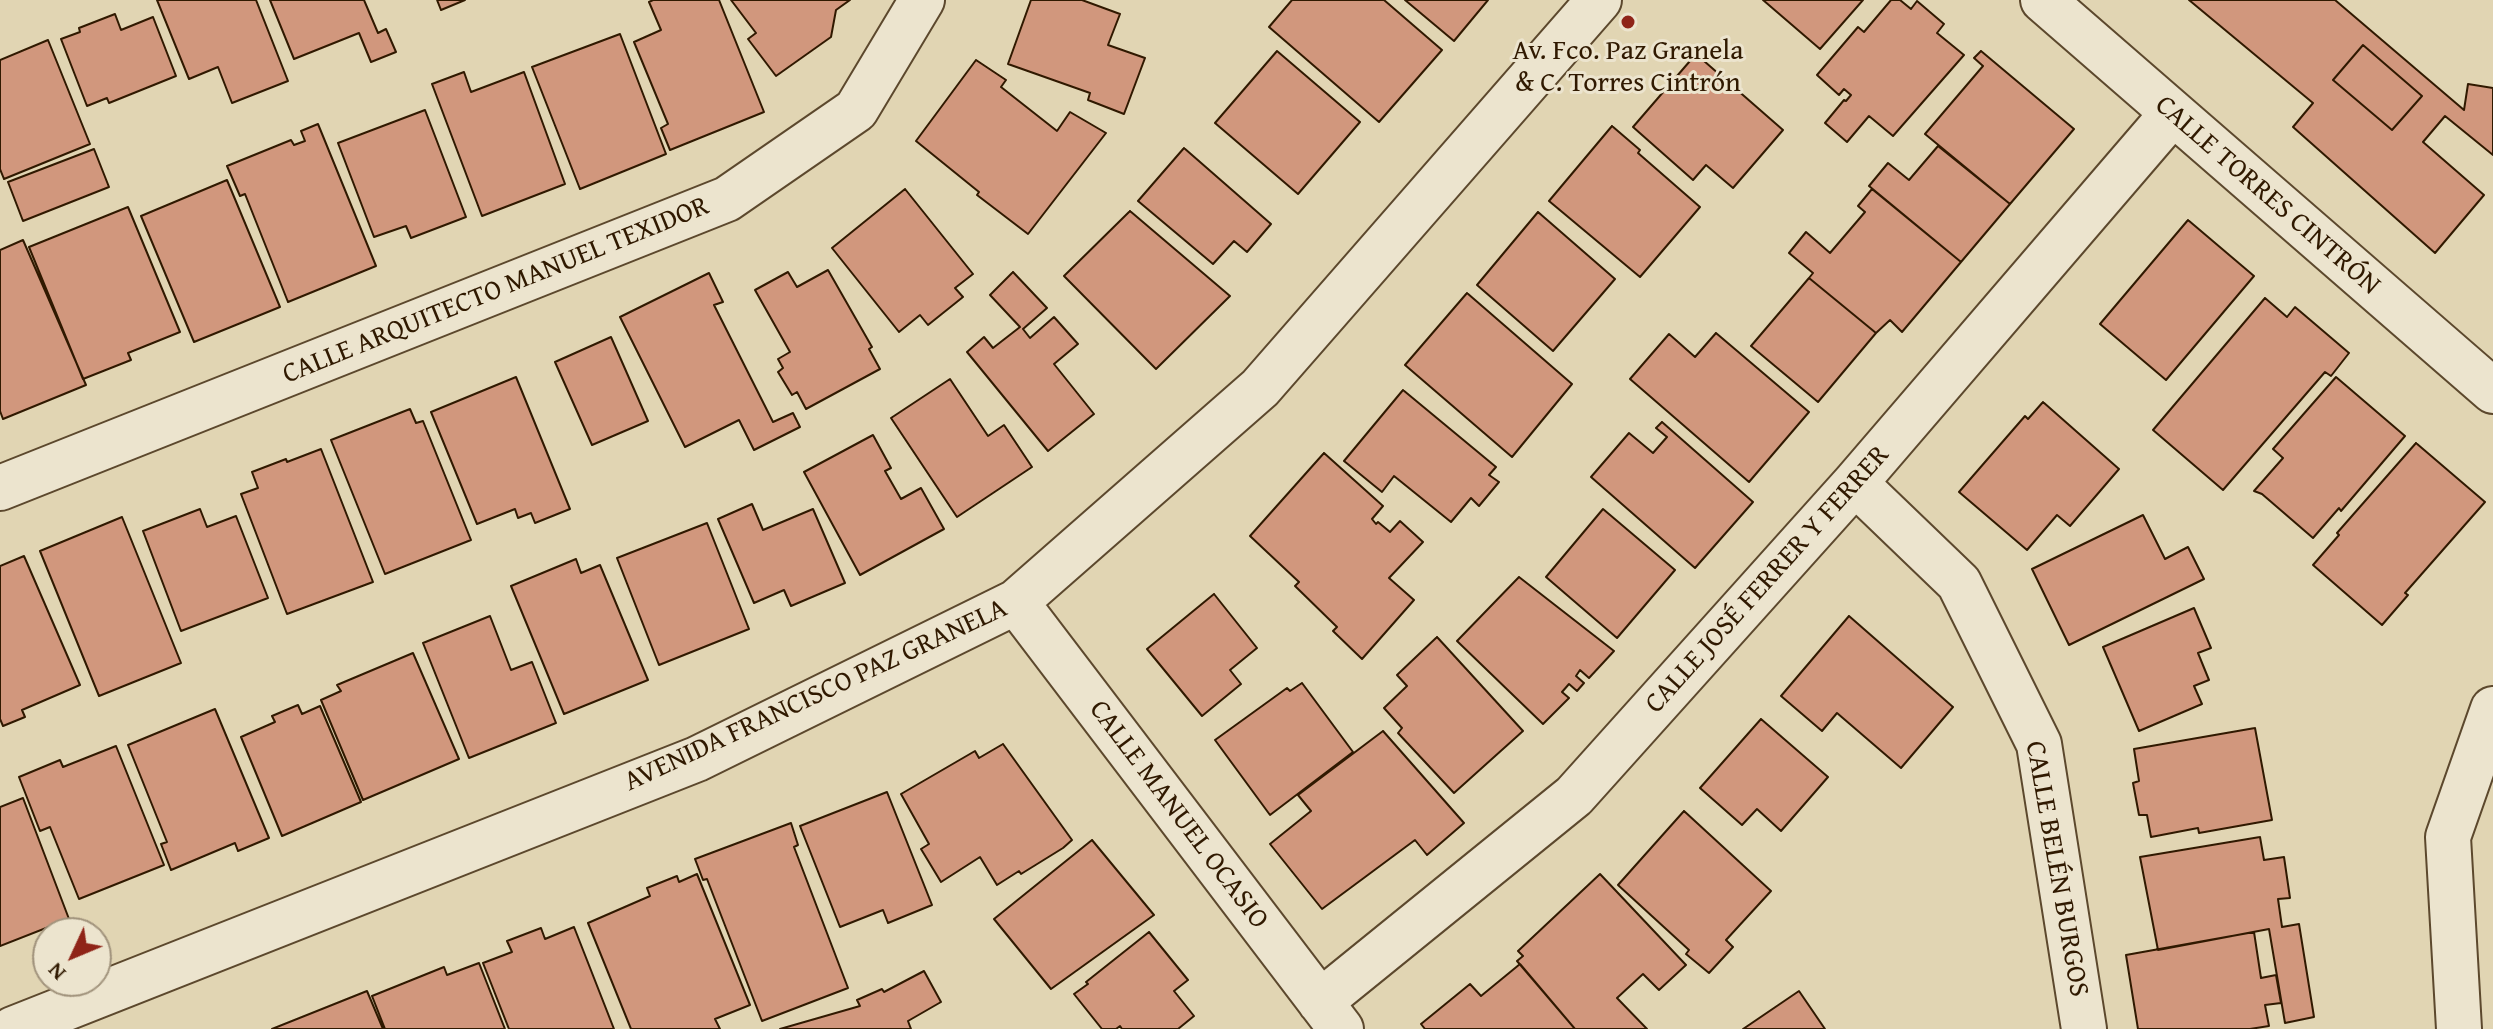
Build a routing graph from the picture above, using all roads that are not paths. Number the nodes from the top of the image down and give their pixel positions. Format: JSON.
{"nodes":[{"id":1,"x":922,"y":0,"type":"edge"},
{"id":2,"x":1599,"y":0,"type":"edge"},
{"id":3,"x":2043,"y":0,"type":"edge"},
{"id":4,"x":2172,"y":114,"type":"junction"},
{"id":5,"x":2493,"y":391,"type":"edge"},
{"id":6,"x":1855,"y":483,"type":"junction"},
{"id":7,"x":0,"y":488,"type":"edge"},
{"id":8,"x":1016,"y":602,"type":"junction"},
{"id":9,"x":2493,"y":709,"type":"edge"},
{"id":10,"x":1331,"y":1015,"type":"edge"},
{"id":11,"x":13,"y":1029,"type":"edge"},
{"id":12,"x":2084,"y":1029,"type":"edge"},
{"id":13,"x":2459,"y":1029,"type":"edge"}],
"edges":[{"from":1,"to":7,"type":"street","name":"CALLE ARQUITECTO MANUEL TEXIDOR"},
{"from":2,"to":8,"type":"street","name":"AVENIDA FRANCISCO PAZ GRANELA"},
{"from":3,"to":4,"type":"street","name":"CALLE TORRES CINTRÓN"},
{"from":4,"to":5,"type":"street","name":"CALLE TORRES CINTRÓN"},
{"from":4,"to":6,"type":"street","name":"CALLE JOSÉ FERRER Y FERRER"},
{"from":6,"to":10,"type":"street","name":"CALLE JOSÉ FERRER Y FERRER"},
{"from":6,"to":12,"type":"street","name":"CALLE BELÉN BURGOS"},
{"from":8,"to":10,"type":"street","name":"CALLE MANUEL OCASIO"},
{"from":8,"to":11,"type":"street","name":"AVENIDA FRANCISCO PAZ GRANELA"},
{"from":9,"to":13,"type":"street"}]}
